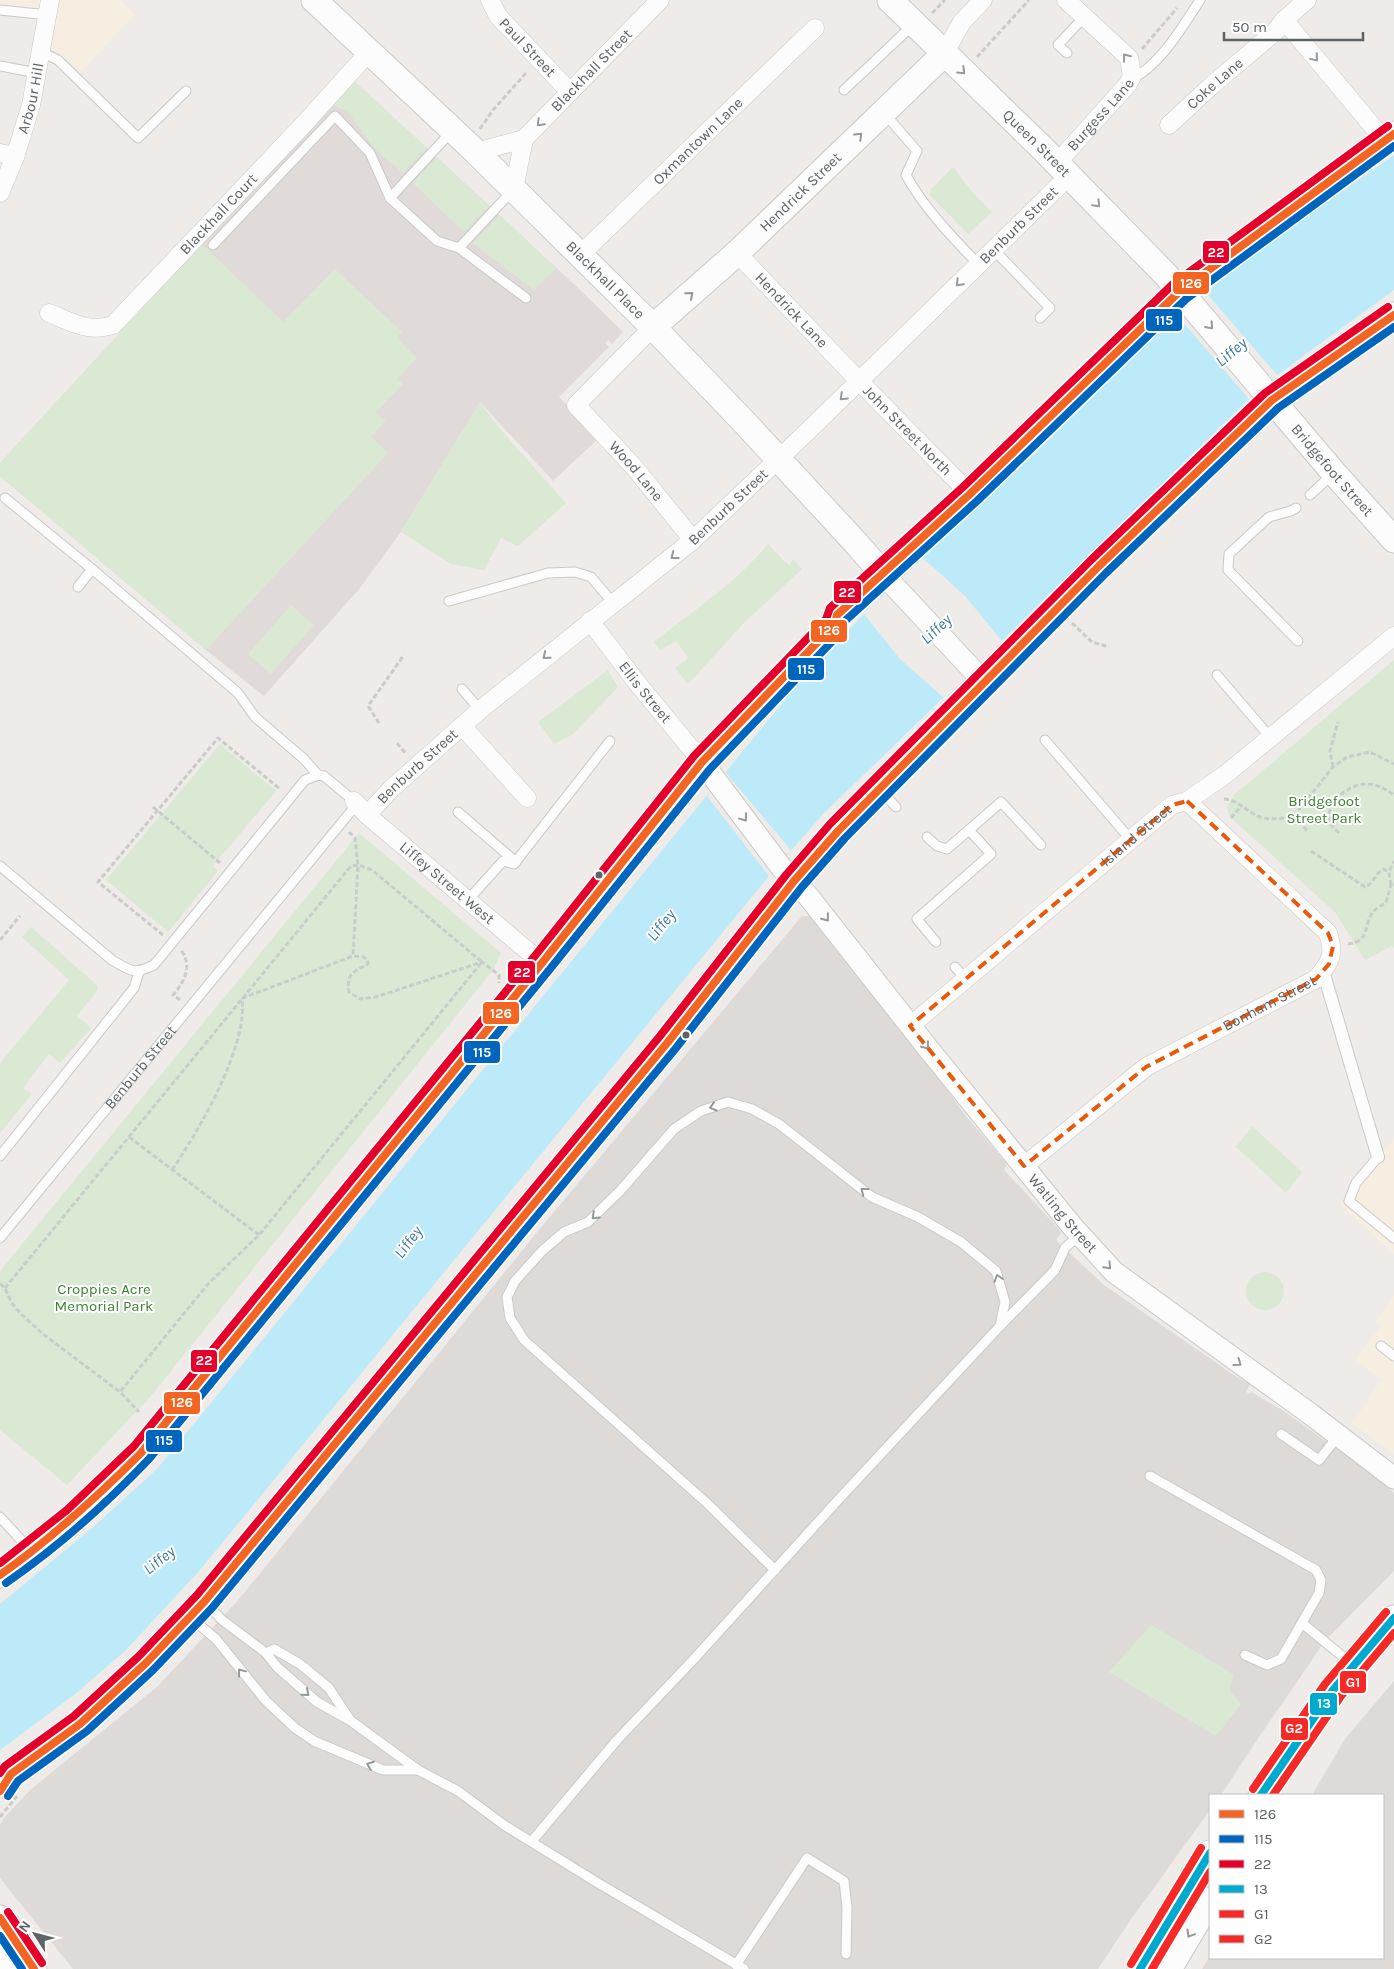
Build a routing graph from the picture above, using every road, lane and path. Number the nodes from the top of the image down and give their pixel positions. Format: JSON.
{"nodes":[{"id":1,"x":314,"y":0,"type":"edge"},
{"id":2,"x":490,"y":0,"type":"edge"},
{"id":3,"x":660,"y":0,"type":"edge"},
{"id":4,"x":890,"y":0,"type":"edge"},
{"id":5,"x":983,"y":0,"type":"edge"},
{"id":6,"x":1029,"y":0,"type":"edge"},
{"id":7,"x":1066,"y":0,"type":"edge"},
{"id":8,"x":1200,"y":0,"type":"edge"},
{"id":9,"x":1308,"y":0,"type":"edge"},
{"id":10,"x":1179,"y":6,"type":"dead end"},
{"id":11,"x":49,"y":8,"type":"edge"},
{"id":12,"x":0,"y":10,"type":"edge"},
{"id":13,"x":1084,"y":17,"type":"junction"},
{"id":14,"x":1284,"y":20,"type":"junction"},
{"id":15,"x":914,"y":24,"type":"junction"},
{"id":16,"x":815,"y":28,"type":"dead end"},
{"id":17,"x":41,"y":52,"type":"junction"},
{"id":18,"x":369,"y":52,"type":"junction"},
{"id":19,"x":1067,"y":53,"type":"dead end"},
{"id":20,"x":944,"y":54,"type":"junction"},
{"id":21,"x":539,"y":58,"type":"junction"},
{"id":22,"x":0,"y":66,"type":"edge"},
{"id":23,"x":1130,"y":71,"type":"junction"},
{"id":24,"x":963,"y":72,"type":"junction"},
{"id":25,"x":38,"y":73,"type":"junction"},
{"id":26,"x":186,"y":90,"type":"dead end"},
{"id":27,"x":844,"y":90,"type":"dead end"},
{"id":28,"x":570,"y":92,"type":"junction"},
{"id":29,"x":884,"y":112,"type":"junction"},
{"id":30,"x":1169,"y":125,"type":"dead end"},
{"id":31,"x":453,"y":130,"type":"junction"},
{"id":32,"x":1389,"y":137,"type":"edge"},
{"id":33,"x":524,"y":139,"type":"junction"},
{"id":34,"x":476,"y":152,"type":"junction"},
{"id":35,"x":7,"y":155,"type":"edge"},
{"id":36,"x":1063,"y":169,"type":"junction"},
{"id":37,"x":514,"y":189,"type":"junction"},
{"id":38,"x":0,"y":193,"type":"edge"},
{"id":39,"x":390,"y":198,"type":"junction"},
{"id":40,"x":213,"y":245,"type":"dead end"},
{"id":41,"x":459,"y":248,"type":"junction"},
{"id":42,"x":993,"y":249,"type":"junction"},
{"id":43,"x":737,"y":253,"type":"junction"},
{"id":44,"x":580,"y":255,"type":"junction"},
{"id":45,"x":978,"y":264,"type":"junction"},
{"id":46,"x":1183,"y":295,"type":"junction"},
{"id":47,"x":526,"y":298,"type":"dead end"},
{"id":48,"x":49,"y":313,"type":"dead end"},
{"id":49,"x":1394,"y":314,"type":"edge"},
{"id":50,"x":1040,"y":318,"type":"dead end"},
{"id":51,"x":653,"y":327,"type":"junction"},
{"id":52,"x":846,"y":367,"type":"joint"},
{"id":53,"x":859,"y":381,"type":"junction"},
{"id":54,"x":1268,"y":395,"type":"junction"},
{"id":55,"x":778,"y":460,"type":"junction"},
{"id":56,"x":1334,"y":473,"type":"junction"},
{"id":57,"x":970,"y":494,"type":"junction"},
{"id":58,"x":1310,"y":495,"type":"dead end"},
{"id":59,"x":5,"y":498,"type":"dead end"},
{"id":60,"x":1296,"y":508,"type":"dead end"},
{"id":61,"x":693,"y":540,"type":"junction"},
{"id":62,"x":1394,"y":540,"type":"edge"},
{"id":63,"x":92,"y":569,"type":"junction"},
{"id":64,"x":887,"y":580,"type":"junction"},
{"id":65,"x":78,"y":587,"type":"dead end"},
{"id":66,"x":449,"y":601,"type":"dead end"},
{"id":67,"x":613,"y":603,"type":"junction"},
{"id":68,"x":1057,"y":608,"type":"junction"},
{"id":69,"x":590,"y":621,"type":"junction"},
{"id":70,"x":1394,"y":636,"type":"edge"},
{"id":71,"x":1298,"y":641,"type":"dead end"},
{"id":72,"x":1108,"y":647,"type":"dead end"},
{"id":73,"x":404,"y":655,"type":"dead end"},
{"id":74,"x":1217,"y":675,"type":"dead end"},
{"id":75,"x":979,"y":676,"type":"junction"},
{"id":76,"x":462,"y":689,"type":"dead end"},
{"id":77,"x":480,"y":710,"type":"junction"},
{"id":78,"x":1338,"y":722,"type":"dead end"},
{"id":79,"x":379,"y":723,"type":"dead end"},
{"id":80,"x":462,"y":726,"type":"junction"},
{"id":81,"x":1270,"y":737,"type":"junction"},
{"id":82,"x":1045,"y":740,"type":"dead end"},
{"id":83,"x":610,"y":741,"type":"dead end"},
{"id":84,"x":1394,"y":764,"type":"edge"},
{"id":85,"x":1332,"y":766,"type":"junction"},
{"id":86,"x":708,"y":771,"type":"junction"},
{"id":87,"x":318,"y":775,"type":"junction"},
{"id":88,"x":879,"y":788,"type":"junction"},
{"id":89,"x":1394,"y":795,"type":"edge"},
{"id":90,"x":274,"y":796,"type":"dead end"},
{"id":91,"x":527,"y":798,"type":"dead end"},
{"id":92,"x":1224,"y":799,"type":"dead end"},
{"id":93,"x":1188,"y":801,"type":"junction"},
{"id":94,"x":1242,"y":805,"type":"junction"},
{"id":95,"x":153,"y":807,"type":"dead end"},
{"id":96,"x":359,"y":807,"type":"junction"},
{"id":97,"x":896,"y":807,"type":"dead end"},
{"id":98,"x":158,"y":811,"type":"junction"},
{"id":99,"x":458,"y":812,"type":"dead end"},
{"id":100,"x":1293,"y":817,"type":"junction"},
{"id":101,"x":1230,"y":819,"type":"dead end"},
{"id":102,"x":969,"y":830,"type":"junction"},
{"id":103,"x":350,"y":833,"type":"dead end"},
{"id":104,"x":1308,"y":833,"type":"dead end"},
{"id":105,"x":1337,"y":833,"type":"dead end"},
{"id":106,"x":927,"y":837,"type":"dead end"},
{"id":107,"x":1131,"y":840,"type":"junction"},
{"id":108,"x":1041,"y":845,"type":"dead end"},
{"id":109,"x":1311,"y":851,"type":"dead end"},
{"id":110,"x":226,"y":856,"type":"dead end"},
{"id":111,"x":1394,"y":860,"type":"edge"},
{"id":112,"x":516,"y":862,"type":"junction"},
{"id":113,"x":220,"y":863,"type":"junction"},
{"id":114,"x":358,"y":865,"type":"junction"},
{"id":115,"x":0,"y":866,"type":"edge"},
{"id":116,"x":1389,"y":872,"type":"junction"},
{"id":117,"x":788,"y":874,"type":"junction"},
{"id":118,"x":227,"y":875,"type":"junction"},
{"id":119,"x":1393,"y":884,"type":"edge"},
{"id":120,"x":468,"y":900,"type":"junction"},
{"id":121,"x":20,"y":916,"type":"dead end"},
{"id":122,"x":0,"y":940,"type":"edge"},
{"id":123,"x":172,"y":942,"type":"junction"},
{"id":124,"x":936,"y":942,"type":"dead end"},
{"id":125,"x":188,"y":943,"type":"dead end"},
{"id":126,"x":1332,"y":946,"type":"junction"},
{"id":127,"x":181,"y":950,"type":"junction"},
{"id":128,"x":353,"y":956,"type":"junction"},
{"id":129,"x":482,"y":962,"type":"junction"},
{"id":130,"x":542,"y":963,"type":"junction"},
{"id":131,"x":139,"y":972,"type":"junction"},
{"id":132,"x":1323,"y":972,"type":"junction"},
{"id":133,"x":499,"y":975,"type":"dead end"},
{"id":134,"x":243,"y":998,"type":"junction"},
{"id":135,"x":181,"y":1001,"type":"dead end"},
{"id":136,"x":910,"y":1026,"type":"junction"},
{"id":137,"x":129,"y":1137,"type":"junction"},
{"id":138,"x":0,"y":1156,"type":"edge"},
{"id":139,"x":1378,"y":1157,"type":"joint"},
{"id":140,"x":1024,"y":1166,"type":"junction"},
{"id":141,"x":172,"y":1170,"type":"junction"},
{"id":142,"x":1079,"y":1234,"type":"junction"},
{"id":143,"x":259,"y":1235,"type":"junction"},
{"id":144,"x":0,"y":1238,"type":"edge"},
{"id":145,"x":1394,"y":1238,"type":"edge"},
{"id":146,"x":0,"y":1284,"type":"edge"},
{"id":147,"x":5,"y":1288,"type":"junction"},
{"id":148,"x":1000,"y":1326,"type":"junction"},
{"id":149,"x":1381,"y":1346,"type":"dead end"},
{"id":150,"x":1394,"y":1356,"type":"edge"},
{"id":151,"x":120,"y":1392,"type":"junction"},
{"id":152,"x":139,"y":1412,"type":"dead end"},
{"id":153,"x":1281,"y":1434,"type":"dead end"},
{"id":154,"x":1338,"y":1436,"type":"junction"},
{"id":155,"x":1150,"y":1476,"type":"dead end"},
{"id":156,"x":1394,"y":1478,"type":"edge"},
{"id":157,"x":0,"y":1517,"type":"edge"},
{"id":158,"x":32,"y":1553,"type":"junction"},
{"id":159,"x":775,"y":1570,"type":"junction"},
{"id":160,"x":0,"y":1575,"type":"edge"},
{"id":161,"x":197,"y":1610,"type":"junction"},
{"id":162,"x":1394,"y":1618,"type":"edge"},
{"id":163,"x":1302,"y":1623,"type":"junction"},
{"id":164,"x":266,"y":1653,"type":"junction"},
{"id":165,"x":1245,"y":1655,"type":"dead end"},
{"id":166,"x":1354,"y":1665,"type":"junction"},
{"id":167,"x":351,"y":1721,"type":"junction"},
{"id":168,"x":418,"y":1770,"type":"junction"},
{"id":169,"x":4,"y":1781,"type":"edge"},
{"id":170,"x":1262,"y":1794,"type":"edge"},
{"id":171,"x":532,"y":1841,"type":"junction"},
{"id":172,"x":1209,"y":1855,"type":"edge"},
{"id":173,"x":1209,"y":1902,"type":"edge"},
{"id":174,"x":0,"y":1918,"type":"edge"},
{"id":175,"x":846,"y":1954,"type":"dead end"},
{"id":176,"x":0,"y":1958,"type":"edge"},
{"id":177,"x":740,"y":1967,"type":"edge"},
{"id":178,"x":8,"y":1969,"type":"edge"},
{"id":179,"x":34,"y":1969,"type":"edge"},
{"id":180,"x":1140,"y":1969,"type":"edge"},
{"id":181,"x":1169,"y":1969,"type":"edge"}],
"edges":[{"from":1,"to":18,"type":"main road","name":"Blackhall Place"},
{"from":2,"to":21,"type":"street","name":"Paul Street"},
{"from":3,"to":28,"type":"street","name":"Blackhall Street"},
{"from":4,"to":15,"type":"main road","name":"Queen Street"},
{"from":5,"to":20,"type":"street"},
{"from":6,"to":24,"type":"path"},
{"from":7,"to":13,"type":"street","name":"Burgess Lane"},
{"from":8,"to":23,"type":"lane"},
{"from":9,"to":14,"type":"street","name":"Coke Lane"},
{"from":10,"to":23,"type":"path"},
{"from":11,"to":12,"type":"lane"},
{"from":11,"to":17,"type":"street","name":"Arbour Hill"},
{"from":13,"to":19,"type":"lane"},
{"from":23,"to":13,"type":"street","name":"Burgess Lane","one_way":true},
{"from":14,"to":30,"type":"street","name":"Coke Lane"},
{"from":14,"to":32,"type":"street","one_way":true},
{"from":15,"to":20,"type":"main road","name":"Queen Street"},
{"from":15,"to":27,"type":"lane"},
{"from":16,"to":44,"type":"street","name":"Oxmantown Lane"},
{"from":17,"to":25,"type":"street","name":"Arbour Hill"},
{"from":17,"to":26,"type":"lane"},
{"from":18,"to":31,"type":"main road","name":"Blackhall Place"},
{"from":18,"to":48,"type":"street","name":"Blackhall Court"},
{"from":20,"to":24,"type":"main road","name":"Queen Street","one_way":true},
{"from":20,"to":29,"type":"main road","name":"Hendrick Street"},
{"from":21,"to":28,"type":"street","name":"Paul Street"},
{"from":21,"to":34,"type":"path"},
{"from":22,"to":25,"type":"lane"},
{"from":23,"to":36,"type":"street","name":"Burgess Lane"},
{"from":24,"to":36,"type":"main road","name":"Queen Street"},
{"from":25,"to":35,"type":"street","name":"Arbour Hill"},
{"from":28,"to":33,"type":"street","name":"Blackhall Street","one_way":true},
{"from":43,"to":29,"type":"main road","name":"Hendrick Street","one_way":true},
{"from":29,"to":45,"type":"lane"},
{"from":31,"to":34,"type":"main road","name":"Blackhall Place"},
{"from":31,"to":39,"type":"lane"},
{"from":32,"to":46,"type":"main road"},
{"from":33,"to":34,"type":"street"},
{"from":33,"to":37,"type":"street"},
{"from":34,"to":37,"type":"main road","name":"Blackhall Place"},
{"from":35,"to":38,"type":"street","name":"Arbour Hill"},
{"from":36,"to":42,"type":"street","name":"Benburb Street"},
{"from":36,"to":46,"type":"main road","name":"Queen Street","one_way":true},
{"from":37,"to":41,"type":"lane"},
{"from":37,"to":44,"type":"main road","name":"Blackhall Place"},
{"from":39,"to":40,"type":"lane"},
{"from":39,"to":41,"type":"lane"},
{"from":41,"to":47,"type":"lane"},
{"from":42,"to":45,"type":"street","name":"Benburb Street"},
{"from":42,"to":50,"type":"lane"},
{"from":51,"to":43,"type":"main road","name":"Hendrick Street","one_way":true},
{"from":43,"to":52,"type":"street","name":"Hendrick Lane"},
{"from":44,"to":51,"type":"main road","name":"Blackhall Place"},
{"from":45,"to":53,"type":"street","name":"Benburb Street","one_way":true},
{"from":46,"to":54,"type":"main road","name":"Queen Street","one_way":true},
{"from":46,"to":57,"type":"main road"},
{"from":49,"to":54,"type":"main road"},
{"from":51,"to":55,"type":"main road","name":"Blackhall Place"},
{"from":51,"to":61,"type":"street","name":"Wood Lane"},
{"from":52,"to":53,"type":"street","name":"John Street North"},
{"from":53,"to":55,"type":"street","name":"Benburb Street","one_way":true},
{"from":53,"to":57,"type":"street","name":"John Street North"},
{"from":54,"to":56,"type":"main road","name":"Bridgefoot Street"},
{"from":54,"to":68,"type":"main road"},
{"from":55,"to":61,"type":"street","name":"Benburb Street"},
{"from":55,"to":64,"type":"main road","name":"Blackhall Place"},
{"from":56,"to":58,"type":"lane"},
{"from":56,"to":62,"type":"main road","name":"Bridgefoot Street"},
{"from":57,"to":64,"type":"main road"},
{"from":59,"to":63,"type":"lane"},
{"from":60,"to":71,"type":"lane"},
{"from":61,"to":67,"type":"street","name":"Benburb Street","one_way":true},
{"from":63,"to":65,"type":"lane"},
{"from":63,"to":87,"type":"lane"},
{"from":64,"to":75,"type":"street"},
{"from":64,"to":86,"type":"main road"},
{"from":66,"to":67,"type":"lane"},
{"from":67,"to":69,"type":"street","name":"Benburb Street"},
{"from":68,"to":72,"type":"path"},
{"from":68,"to":75,"type":"main road"},
{"from":69,"to":77,"type":"street","name":"Benburb Street","one_way":true},
{"from":69,"to":86,"type":"street","name":"Ellis Street"},
{"from":70,"to":81,"type":"street","name":"Island Street"},
{"from":73,"to":79,"type":"path"},
{"from":74,"to":81,"type":"lane"},
{"from":75,"to":88,"type":"main road"},
{"from":76,"to":77,"type":"lane"},
{"from":77,"to":80,"type":"street","name":"Benburb Street"},
{"from":78,"to":85,"type":"path"},
{"from":80,"to":91,"type":"street"},
{"from":80,"to":96,"type":"street","name":"Benburb Street"},
{"from":81,"to":93,"type":"street","name":"Island Street"},
{"from":82,"to":107,"type":"lane"},
{"from":83,"to":112,"type":"lane"},
{"from":84,"to":85,"type":"path"},
{"from":85,"to":100,"type":"path"},
{"from":86,"to":117,"type":"street","name":"Watling Street","one_way":true},
{"from":86,"to":130,"type":"main road"},
{"from":87,"to":96,"type":"lane"},
{"from":87,"to":118,"type":"lane"},
{"from":88,"to":97,"type":"lane"},
{"from":88,"to":117,"type":"main road"},
{"from":89,"to":105,"type":"path"},
{"from":90,"to":98,"type":"path"},
{"from":92,"to":94,"type":"path"},
{"from":93,"to":107,"type":"street","name":"Island Street"},
{"from":93,"to":126,"type":"street"},
{"from":94,"to":100,"type":"path"},
{"from":94,"to":101,"type":"path"},
{"from":95,"to":98,"type":"path"},
{"from":96,"to":120,"type":"street","name":"Liffey Street West"},
{"from":96,"to":144,"type":"lane","name":"Benburb Street"},
{"from":98,"to":113,"type":"path"},
{"from":98,"to":123,"type":"path"},
{"from":99,"to":112,"type":"lane"},
{"from":100,"to":104,"type":"path"},
{"from":102,"to":106,"type":"lane"},
{"from":102,"to":108,"type":"lane"},
{"from":102,"to":124,"type":"lane"},
{"from":103,"to":114,"type":"path"},
{"from":107,"to":136,"type":"street","name":"Island Street"},
{"from":109,"to":116,"type":"path"},
{"from":110,"to":113,"type":"path"},
{"from":111,"to":116,"type":"path"},
{"from":112,"to":120,"type":"lane"},
{"from":113,"to":118,"type":"path"},
{"from":114,"to":128,"type":"path"},
{"from":114,"to":129,"type":"path"},
{"from":114,"to":134,"type":"path"},
{"from":115,"to":131,"type":"lane"},
{"from":116,"to":119,"type":"path"},
{"from":117,"to":136,"type":"street","name":"Watling Street","one_way":true},
{"from":117,"to":161,"type":"main road"},
{"from":118,"to":123,"type":"lane"},
{"from":119,"to":126,"type":"path"},
{"from":120,"to":130,"type":"street","name":"Liffey Street West"},
{"from":121,"to":122,"type":"path"},
{"from":123,"to":127,"type":"path"},
{"from":123,"to":131,"type":"lane"},
{"from":125,"to":127,"type":"path"},
{"from":126,"to":132,"type":"street","name":"Bonham Street"},
{"from":127,"to":135,"type":"path"},
{"from":128,"to":129,"type":"path"},
{"from":128,"to":134,"type":"path"},
{"from":129,"to":133,"type":"path"},
{"from":129,"to":143,"type":"path"},
{"from":130,"to":158,"type":"main road"},
{"from":131,"to":138,"type":"lane"},
{"from":132,"to":139,"type":"street"},
{"from":132,"to":140,"type":"street","name":"Bonham Street"},
{"from":134,"to":137,"type":"path"},
{"from":134,"to":141,"type":"path"},
{"from":136,"to":140,"type":"street","name":"Watling Street","one_way":true},
{"from":137,"to":141,"type":"path"},
{"from":137,"to":147,"type":"path"},
{"from":139,"to":145,"type":"lane"},
{"from":140,"to":142,"type":"street","name":"Watling Street"},
{"from":141,"to":143,"type":"path"},
{"from":142,"to":148,"type":"lane"},
{"from":142,"to":154,"type":"street","name":"Watling Street","one_way":true},
{"from":143,"to":151,"type":"path"},
{"from":146,"to":147,"type":"path"},
{"from":147,"to":151,"type":"path"},
{"from":148,"to":159,"type":"lane"},
{"from":148,"to":159,"type":"lane","one_way":true},
{"from":149,"to":150,"type":"lane"},
{"from":151,"to":152,"type":"path"},
{"from":153,"to":154,"type":"lane"},
{"from":154,"to":156,"type":"street","name":"Watling Street"},
{"from":155,"to":163,"type":"lane"},
{"from":157,"to":158,"type":"lane"},
{"from":158,"to":160,"type":"main road"},
{"from":159,"to":171,"type":"lane"},
{"from":161,"to":164,"type":"lane"},
{"from":168,"to":161,"type":"lane","one_way":true},
{"from":161,"to":169,"type":"main road"},
{"from":162,"to":166,"type":"main road"},
{"from":163,"to":165,"type":"lane"},
{"from":163,"to":166,"type":"lane"},
{"from":164,"to":167,"type":"lane","one_way":true},
{"from":164,"to":167,"type":"lane"},
{"from":166,"to":170,"type":"main road"},
{"from":167,"to":168,"type":"lane"},
{"from":168,"to":171,"type":"lane"},
{"from":171,"to":177,"type":"lane"},
{"from":172,"to":180,"type":"main road"},
{"from":173,"to":181,"type":"main road","one_way":true},
{"from":174,"to":179,"type":"main road"},
{"from":175,"to":177,"type":"lane"},
{"from":176,"to":178,"type":"main road"}]}
